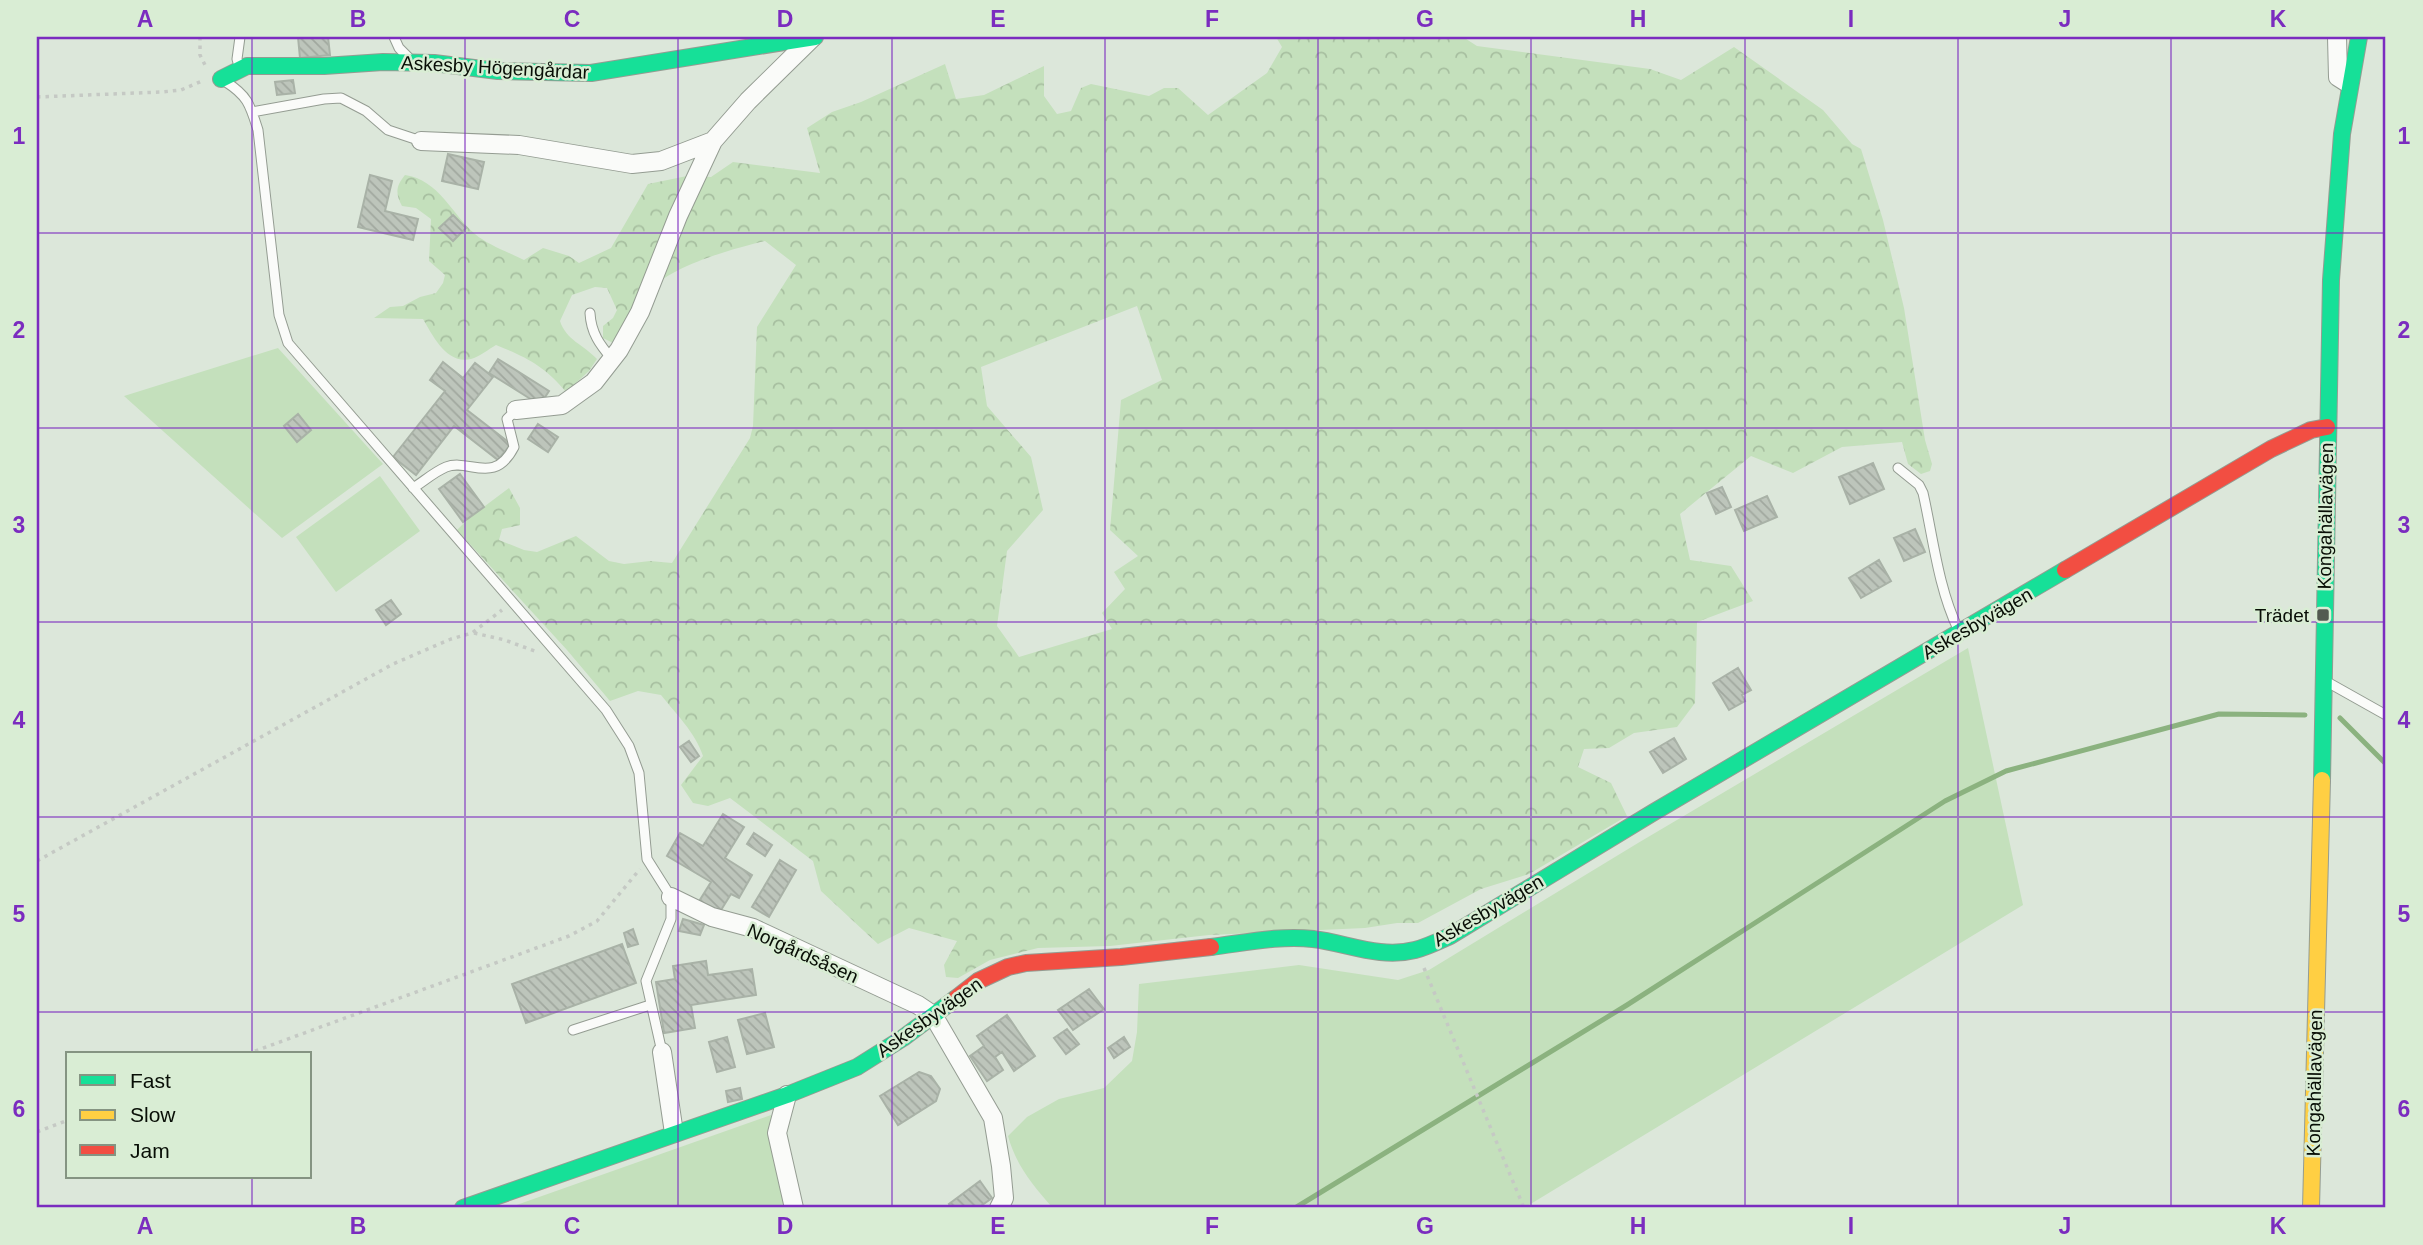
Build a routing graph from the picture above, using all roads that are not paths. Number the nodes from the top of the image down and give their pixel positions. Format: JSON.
{"nodes":[{"id":1,"x":240,"y":37,"type":"edge"},
{"id":2,"x":394,"y":37,"type":"edge"},
{"id":3,"x":2337,"y":37,"type":"edge"},
{"id":4,"x":2359,"y":37,"type":"edge"},
{"id":5,"x":814,"y":38,"type":"edge"},
{"id":6,"x":419,"y":62,"type":"junction"},
{"id":7,"x":239,"y":69,"type":"junction"},
{"id":8,"x":221,"y":79,"type":"joint"},
{"id":9,"x":2349,"y":84,"type":"junction"},
{"id":10,"x":252,"y":112,"type":"junction"},
{"id":11,"x":421,"y":141,"type":"joint"},
{"id":12,"x":713,"y":142,"type":"junction"},
{"id":13,"x":590,"y":313,"type":"dead end"},
{"id":14,"x":612,"y":359,"type":"junction"},
{"id":15,"x":516,"y":410,"type":"joint"},
{"id":16,"x":2327,"y":427,"type":"junction"},
{"id":17,"x":1898,"y":468,"type":"dead end"},
{"id":18,"x":413,"y":488,"type":"junction"},
{"id":19,"x":1960,"y":633,"type":"junction"},
{"id":20,"x":2324,"y":682,"type":"junction"},
{"id":21,"x":2386,"y":715,"type":"edge"},
{"id":22,"x":671,"y":897,"type":"junction"},
{"id":23,"x":650,"y":1005,"type":"junction"},
{"id":24,"x":933,"y":1015,"type":"junction"},
{"id":25,"x":573,"y":1030,"type":"dead end"},
{"id":26,"x":662,"y":1052,"type":"joint"},
{"id":27,"x":788,"y":1095,"type":"junction"},
{"id":28,"x":674,"y":1133,"type":"junction"},
{"id":29,"x":463,"y":1208,"type":"edge"},
{"id":30,"x":794,"y":1208,"type":"edge"},
{"id":31,"x":999,"y":1208,"type":"edge"},
{"id":32,"x":2311,"y":1208,"type":"edge"}],
"edges":[{"from":1,"to":7,"type":"lane"},
{"from":2,"to":6,"type":"lane"},
{"from":3,"to":9,"type":"street"},
{"from":4,"to":9,"type":"street","name":"Kongahällavägen"},
{"from":5,"to":6,"type":"street","name":"Askesby Högengårdar"},
{"from":5,"to":12,"type":"street","name":"Askesby Högengårdar"},
{"from":6,"to":7,"type":"street","name":"Askesby Högengårdar"},
{"from":7,"to":8,"type":"street","name":"Askesby Högengårdar"},
{"from":8,"to":10,"type":"lane"},
{"from":9,"to":16,"type":"street","name":"Kongahällavägen"},
{"from":10,"to":11,"type":"lane"},
{"from":10,"to":18,"type":"lane"},
{"from":11,"to":12,"type":"street","name":"Askesby Högengårdar"},
{"from":12,"to":14,"type":"street","name":"Askesby Högengårdar"},
{"from":13,"to":14,"type":"lane"},
{"from":14,"to":15,"type":"street","name":"Askesby Högengårdar"},
{"from":15,"to":18,"type":"lane"},
{"from":16,"to":19,"type":"street","name":"Askesbyvägen"},
{"from":16,"to":20,"type":"street","name":"Kongahällavägen"},
{"from":17,"to":19,"type":"lane"},
{"from":18,"to":22,"type":"lane"},
{"from":19,"to":24,"type":"street","name":"Askesbyvägen"},
{"from":20,"to":21,"type":"lane"},
{"from":20,"to":32,"type":"street","name":"Kongahällavägen"},
{"from":22,"to":23,"type":"lane"},
{"from":22,"to":24,"type":"street","name":"Norgårdsåsen"},
{"from":23,"to":25,"type":"lane"},
{"from":23,"to":26,"type":"lane"},
{"from":24,"to":27,"type":"street","name":"Askesbyvägen"},
{"from":24,"to":31,"type":"street"},
{"from":26,"to":28,"type":"street"},
{"from":27,"to":28,"type":"street","name":"Askesbyvägen"},
{"from":27,"to":30,"type":"street"},
{"from":28,"to":29,"type":"street","name":"Askesbyvägen"}]}
